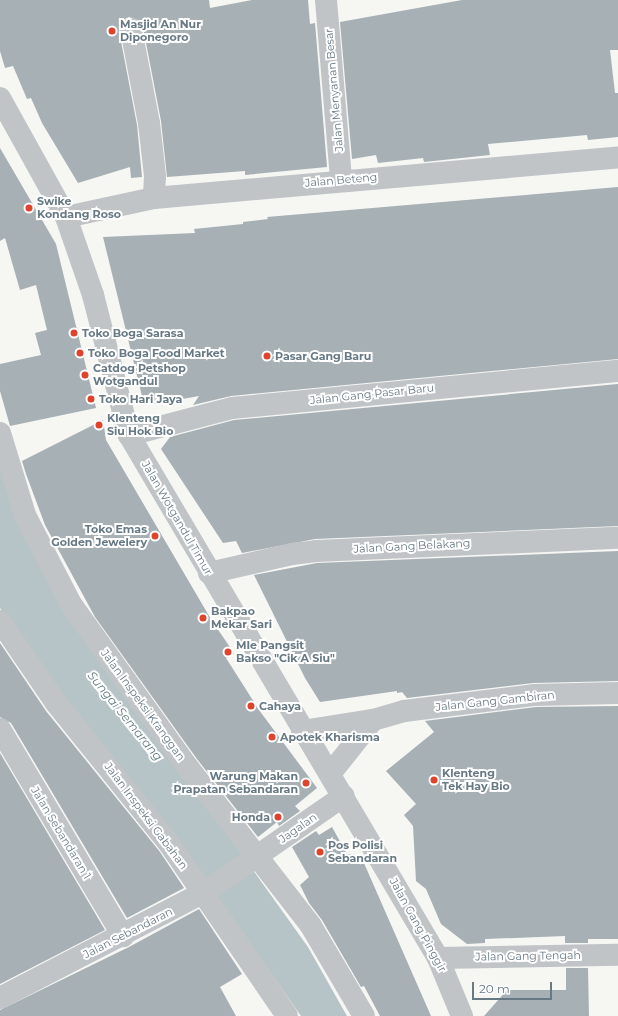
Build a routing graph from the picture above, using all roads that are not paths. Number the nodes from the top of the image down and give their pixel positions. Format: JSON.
{"nodes":[{"id":1,"x":326,"y":0,"type":"edge"},
{"id":2,"x":131,"y":29,"type":"dead end"},
{"id":3,"x":0,"y":98,"type":"edge"},
{"id":4,"x":618,"y":157,"type":"edge"},
{"id":5,"x":341,"y":180,"type":"junction"},
{"id":6,"x":154,"y":198,"type":"junction"},
{"id":7,"x":66,"y":216,"type":"junction"},
{"id":8,"x":618,"y":370,"type":"edge"},
{"id":9,"x":0,"y":433,"type":"edge"},
{"id":10,"x":129,"y":435,"type":"junction"},
{"id":11,"x":618,"y":538,"type":"edge"},
{"id":12,"x":209,"y":573,"type":"junction"},
{"id":13,"x":0,"y":621,"type":"edge"},
{"id":14,"x":618,"y":693,"type":"edge"},
{"id":15,"x":374,"y":720,"type":"junction"},
{"id":16,"x":0,"y":729,"type":"edge"},
{"id":17,"x":302,"y":731,"type":"junction"},
{"id":18,"x":330,"y":774,"type":"junction"},
{"id":19,"x":344,"y":796,"type":"junction"},
{"id":20,"x":255,"y":858,"type":"junction"},
{"id":21,"x":205,"y":892,"type":"junction"},
{"id":22,"x":122,"y":936,"type":"junction"},
{"id":23,"x":618,"y":955,"type":"edge"},
{"id":24,"x":438,"y":958,"type":"junction"},
{"id":25,"x":0,"y":998,"type":"edge"},
{"id":26,"x":286,"y":1016,"type":"edge"},
{"id":27,"x":364,"y":1016,"type":"edge"},
{"id":28,"x":462,"y":1016,"type":"edge"}],
"edges":[{"from":1,"to":5,"type":"street","name":"Jalan Menyanan Besar"},
{"from":2,"to":6,"type":"street"},
{"from":3,"to":7,"type":"street","name":"Jalan Wotgandul Timur"},
{"from":4,"to":5,"type":"street","name":"Jalan Beteng"},
{"from":5,"to":6,"type":"street","name":"Jalan Beteng"},
{"from":6,"to":7,"type":"street","name":"Jalan Beteng"},
{"from":7,"to":10,"type":"street","name":"Jalan Wotgandul Timur"},
{"from":8,"to":10,"type":"street","name":"Jalan Gang Pasar Baru"},
{"from":9,"to":20,"type":"street","name":"Jalan Inspeksi Kranggan"},
{"from":10,"to":12,"type":"street","name":"Jalan Wotgandul Timur"},
{"from":11,"to":12,"type":"street","name":"Jalan Gang Belakang"},
{"from":12,"to":17,"type":"street","name":"Jalan Wotgandul Timur"},
{"from":13,"to":21,"type":"street","name":"Jalan Inspeksi Gabahan"},
{"from":14,"to":15,"type":"street","name":"Jalan Gang Gambiran"},
{"from":15,"to":17,"type":"street","name":"Jalan Gang Gambiran"},
{"from":15,"to":18,"type":"street"},
{"from":16,"to":22,"type":"street","name":"Jalan Sebandaran 1"},
{"from":17,"to":18,"type":"street","name":"Jalan Wotgandul Timur"},
{"from":18,"to":19,"type":"street","name":"Jalan Wotgandul Timur"},
{"from":19,"to":20,"type":"street","name":"Jagalan"},
{"from":19,"to":24,"type":"street","name":"Jalan Gang Pinggir"},
{"from":20,"to":21,"type":"street","name":"Jalan Sebandaran"},
{"from":20,"to":27,"type":"street","name":"Jalan Inspeksi Kranggan"},
{"from":21,"to":22,"type":"street","name":"Jalan Sebandaran"},
{"from":21,"to":26,"type":"street","name":"Jalan Inspeksi Gabahan"},
{"from":22,"to":25,"type":"street","name":"Jalan Sebandaran"},
{"from":23,"to":24,"type":"street","name":"Jalan Gang Tengah"},
{"from":24,"to":28,"type":"street","name":"Jalan Gang Pinggir"}]}
